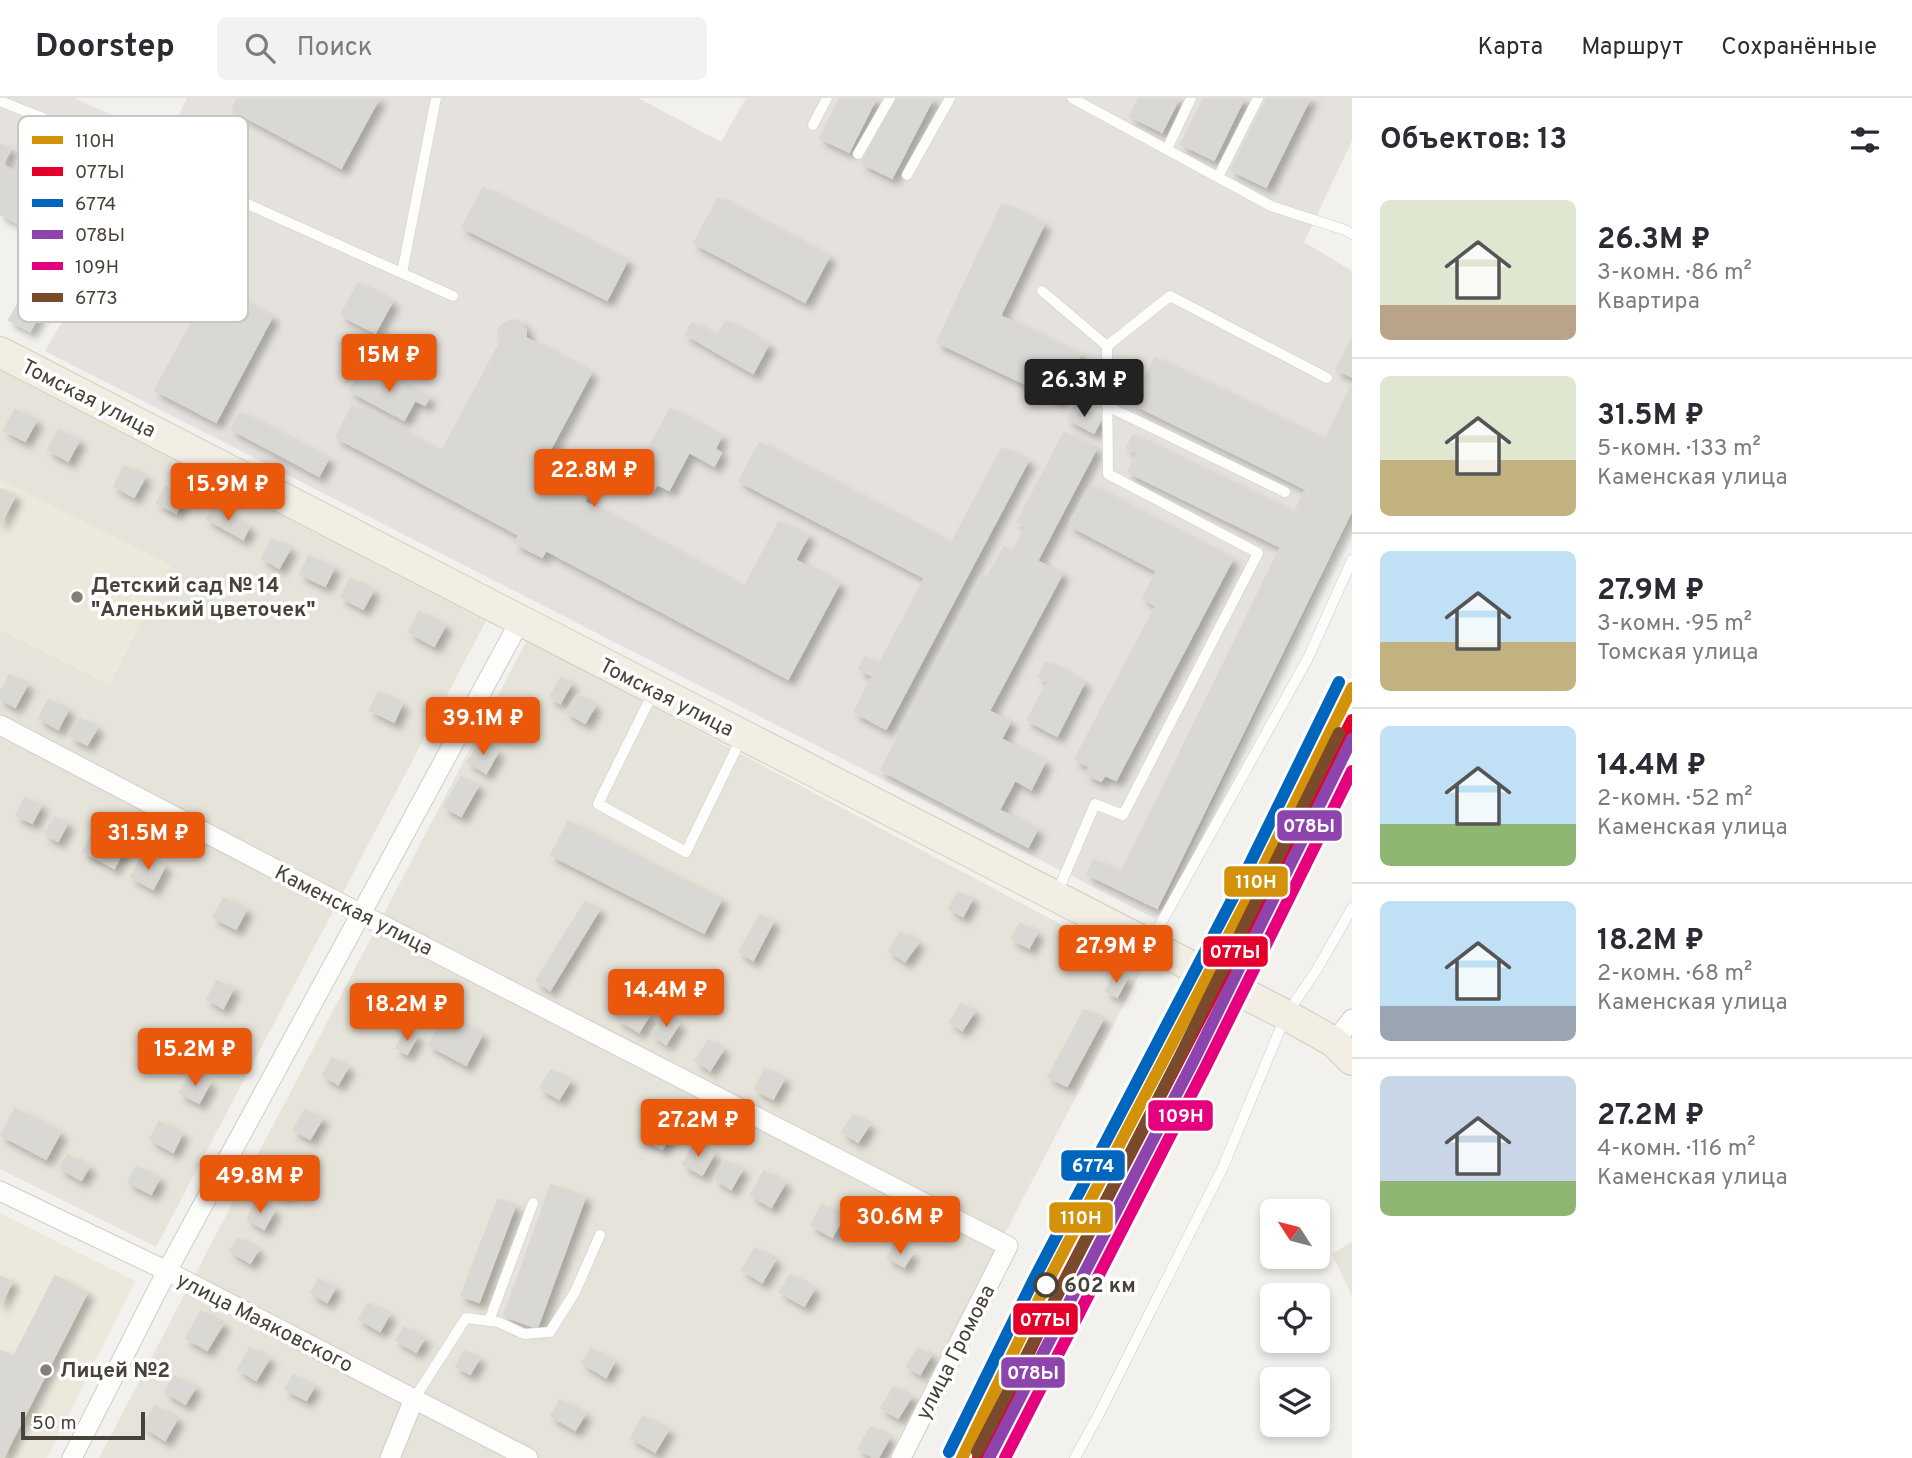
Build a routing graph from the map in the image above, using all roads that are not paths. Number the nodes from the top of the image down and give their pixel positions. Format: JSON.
{"nodes":[{"id":1,"x":436,"y":98,"type":"edge"},
{"id":2,"x":827,"y":98,"type":"edge"},
{"id":3,"x":890,"y":98,"type":"edge"},
{"id":4,"x":950,"y":98,"type":"edge"},
{"id":5,"x":1072,"y":98,"type":"edge"},
{"id":6,"x":1191,"y":98,"type":"edge"},
{"id":7,"x":1258,"y":98,"type":"edge"},
{"id":8,"x":0,"y":101,"type":"edge"},
{"id":9,"x":38,"y":116,"type":"edge"},
{"id":10,"x":813,"y":125,"type":"dead end"},
{"id":11,"x":1167,"y":149,"type":"junction"},
{"id":12,"x":858,"y":153,"type":"dead end"},
{"id":13,"x":907,"y":175,"type":"dead end"},
{"id":14,"x":1218,"y":177,"type":"junction"},
{"id":15,"x":248,"y":204,"type":"edge"},
{"id":16,"x":1352,"y":234,"type":"edge"},
{"id":17,"x":402,"y":273,"type":"junction"},
{"id":18,"x":1042,"y":290,"type":"dead end"},
{"id":19,"x":453,"y":296,"type":"dead end"},
{"id":20,"x":1107,"y":346,"type":"junction"},
{"id":21,"x":0,"y":352,"type":"edge"},
{"id":22,"x":1327,"y":378,"type":"dead end"},
{"id":23,"x":1107,"y":406,"type":"junction"},
{"id":24,"x":1285,"y":492,"type":"dead end"},
{"id":25,"x":1352,"y":559,"type":"edge"},
{"id":26,"x":520,"y":621,"type":"junction"},
{"id":27,"x":654,"y":690,"type":"junction"},
{"id":28,"x":0,"y":725,"type":"edge"},
{"id":29,"x":743,"y":735,"type":"junction"},
{"id":30,"x":1055,"y":897,"type":"junction"},
{"id":31,"x":1352,"y":908,"type":"edge"},
{"id":32,"x":361,"y":914,"type":"junction"},
{"id":33,"x":1149,"y":945,"type":"junction"},
{"id":34,"x":1286,"y":1015,"type":"junction"},
{"id":35,"x":1352,"y":1019,"type":"edge"},
{"id":36,"x":1343,"y":1051,"type":"edge"},
{"id":37,"x":0,"y":1191,"type":"edge"},
{"id":38,"x":533,"y":1203,"type":"dead end"},
{"id":39,"x":600,"y":1235,"type":"dead end"},
{"id":40,"x":1009,"y":1247,"type":"joint"},
{"id":41,"x":167,"y":1271,"type":"junction"},
{"id":42,"x":489,"y":1321,"type":"junction"},
{"id":43,"x":414,"y":1399,"type":"junction"},
{"id":44,"x":72,"y":1458,"type":"edge"},
{"id":45,"x":390,"y":1458,"type":"edge"},
{"id":46,"x":528,"y":1458,"type":"edge"},
{"id":47,"x":901,"y":1458,"type":"edge"},
{"id":48,"x":1075,"y":1458,"type":"edge"}],
"edges":[{"from":1,"to":17,"type":"lane"},
{"from":2,"to":10,"type":"lane"},
{"from":3,"to":12,"type":"lane"},
{"from":4,"to":13,"type":"lane"},
{"from":5,"to":11,"type":"lane"},
{"from":6,"to":11,"type":"lane"},
{"from":7,"to":14,"type":"lane"},
{"from":8,"to":9,"type":"lane"},
{"from":11,"to":14,"type":"lane"},
{"from":14,"to":16,"type":"lane"},
{"from":15,"to":17,"type":"lane"},
{"from":17,"to":19,"type":"lane"},
{"from":18,"to":20,"type":"lane"},
{"from":20,"to":22,"type":"lane"},
{"from":20,"to":23,"type":"lane"},
{"from":21,"to":26,"type":"main road","name":"Томская улица"},
{"from":23,"to":24,"type":"lane"},
{"from":23,"to":30,"type":"lane"},
{"from":25,"to":33,"type":"lane"},
{"from":26,"to":27,"type":"main road","name":"Томская улица"},
{"from":26,"to":32,"type":"street"},
{"from":27,"to":29,"type":"main road","name":"Томская улица"},
{"from":27,"to":29,"type":"lane"},
{"from":28,"to":32,"type":"street","name":"Каменская улица"},
{"from":29,"to":30,"type":"main road","name":"Томская улица"},
{"from":30,"to":33,"type":"main road","name":"Томская улица"},
{"from":31,"to":34,"type":"lane"},
{"from":32,"to":40,"type":"street","name":"Каменская улица"},
{"from":32,"to":41,"type":"street"},
{"from":33,"to":34,"type":"main road","name":"Томская улица"},
{"from":34,"to":36,"type":"main road","name":"Томская улица"},
{"from":34,"to":48,"type":"lane"},
{"from":35,"to":36,"type":"street"},
{"from":37,"to":41,"type":"street","name":"улица Маяковского"},
{"from":38,"to":42,"type":"lane"},
{"from":39,"to":42,"type":"lane"},
{"from":40,"to":47,"type":"street","name":"улица Громова"},
{"from":41,"to":43,"type":"street","name":"улица Маяковского"},
{"from":41,"to":44,"type":"street"},
{"from":42,"to":43,"type":"lane"},
{"from":43,"to":45,"type":"street"},
{"from":43,"to":46,"type":"street","name":"улица Маяковского"}]}
